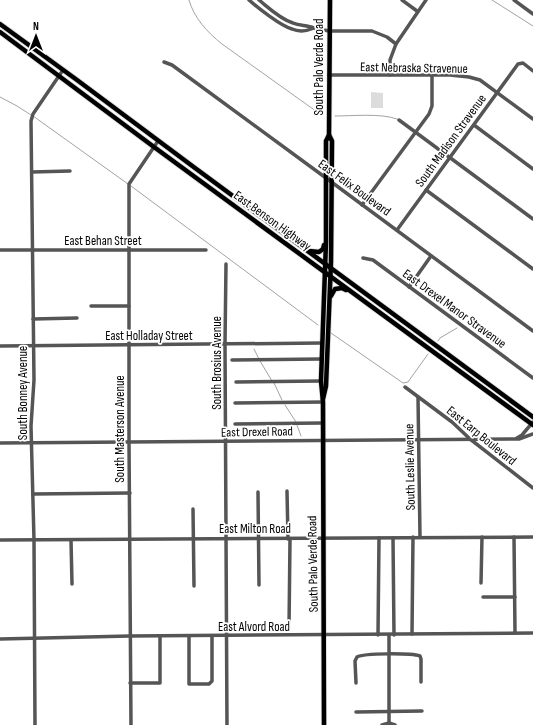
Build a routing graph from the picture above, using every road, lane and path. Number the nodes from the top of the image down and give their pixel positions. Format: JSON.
{"nodes":[{"id":1,"x":249,"y":0,"type":"edge"},
{"id":2,"x":259,"y":0,"type":"edge"},
{"id":3,"x":330,"y":0,"type":"edge"},
{"id":4,"x":402,"y":0,"type":"edge"},
{"id":5,"x":426,"y":0,"type":"edge"},
{"id":6,"x":514,"y":0,"type":"edge"},
{"id":7,"x":418,"y":11,"type":"junction"},
{"id":8,"x":278,"y":14,"type":"junction"},
{"id":9,"x":533,"y":14,"type":"edge"},
{"id":10,"x":276,"y":20,"type":"junction"},
{"id":11,"x":0,"y":24,"type":"edge"},
{"id":12,"x":314,"y":28,"type":"junction"},
{"id":13,"x":330,"y":31,"type":"junction"},
{"id":14,"x":0,"y":32,"type":"edge"},
{"id":15,"x":396,"y":44,"type":"junction"},
{"id":16,"x":164,"y":62,"type":"dead end"},
{"id":17,"x":63,"y":70,"type":"junction"},
{"id":18,"x":533,"y":71,"type":"edge"},
{"id":19,"x":58,"y":75,"type":"junction"},
{"id":20,"x":329,"y":75,"type":"junction"},
{"id":21,"x":390,"y":75,"type":"junction"},
{"id":22,"x":432,"y":75,"type":"junction"},
{"id":23,"x":498,"y":93,"type":"junction"},
{"id":24,"x":533,"y":119,"type":"edge"},
{"id":25,"x":399,"y":120,"type":"dead end"},
{"id":26,"x":474,"y":125,"type":"junction"},
{"id":27,"x":416,"y":133,"type":"junction"},
{"id":28,"x":329,"y":135,"type":"junction"},
{"id":29,"x":158,"y":141,"type":"junction"},
{"id":30,"x":154,"y":147,"type":"junction"},
{"id":31,"x":450,"y":158,"type":"junction"},
{"id":32,"x":533,"y":169,"type":"edge"},
{"id":33,"x":70,"y":171,"type":"dead end"},
{"id":34,"x":32,"y":172,"type":"junction"},
{"id":35,"x":326,"y":178,"type":"junction"},
{"id":36,"x":332,"y":182,"type":"junction"},
{"id":37,"x":426,"y":190,"type":"junction"},
{"id":38,"x":230,"y":195,"type":"junction"},
{"id":39,"x":227,"y":200,"type":"junction"},
{"id":40,"x":362,"y":205,"type":"junction"},
{"id":41,"x":533,"y":219,"type":"edge"},
{"id":42,"x":397,"y":230,"type":"junction"},
{"id":43,"x":326,"y":238,"type":"junction"},
{"id":44,"x":129,"y":249,"type":"junction"},
{"id":45,"x":305,"y":249,"type":"junction"},
{"id":46,"x":0,"y":250,"type":"edge"},
{"id":47,"x":32,"y":250,"type":"junction"},
{"id":48,"x":206,"y":250,"type":"dead end"},
{"id":49,"x":431,"y":256,"type":"junction"},
{"id":50,"x":363,"y":258,"type":"dead end"},
{"id":51,"x":226,"y":264,"type":"dead end"},
{"id":52,"x":325,"y":264,"type":"junction"},
{"id":53,"x":331,"y":268,"type":"junction"},
{"id":54,"x":533,"y":269,"type":"edge"},
{"id":55,"x":324,"y":272,"type":"junction"},
{"id":56,"x":330,"y":276,"type":"junction"},
{"id":57,"x":409,"y":287,"type":"junction"},
{"id":58,"x":355,"y":294,"type":"junction"},
{"id":59,"x":330,"y":299,"type":"junction"},
{"id":60,"x":91,"y":306,"type":"dead end"},
{"id":61,"x":129,"y":306,"type":"junction"},
{"id":62,"x":77,"y":318,"type":"dead end"},
{"id":63,"x":33,"y":319,"type":"junction"},
{"id":64,"x":533,"y":331,"type":"edge"},
{"id":65,"x":225,"y":344,"type":"junction"},
{"id":66,"x":322,"y":344,"type":"junction"},
{"id":67,"x":129,"y":345,"type":"junction"},
{"id":68,"x":0,"y":346,"type":"edge"},
{"id":69,"x":33,"y":346,"type":"junction"},
{"id":70,"x":321,"y":359,"type":"junction"},
{"id":71,"x":232,"y":360,"type":"dead end"},
{"id":72,"x":533,"y":378,"type":"edge"},
{"id":73,"x":321,"y":381,"type":"junction"},
{"id":74,"x":236,"y":382,"type":"dead end"},
{"id":75,"x":405,"y":387,"type":"dead end"},
{"id":76,"x":418,"y":397,"type":"junction"},
{"id":77,"x":322,"y":402,"type":"junction"},
{"id":78,"x":235,"y":403,"type":"dead end"},
{"id":79,"x":533,"y":417,"type":"edge"},
{"id":80,"x":322,"y":423,"type":"junction"},
{"id":81,"x":532,"y":423,"type":"edge"},
{"id":82,"x":235,"y":424,"type":"dead end"},
{"id":83,"x":533,"y":434,"type":"edge"},
{"id":84,"x":418,"y":439,"type":"junction"},
{"id":85,"x":470,"y":439,"type":"junction"},
{"id":86,"x":514,"y":439,"type":"junction"},
{"id":87,"x":322,"y":440,"type":"junction"},
{"id":88,"x":129,"y":441,"type":"junction"},
{"id":89,"x":32,"y":442,"type":"junction"},
{"id":90,"x":226,"y":442,"type":"junction"},
{"id":91,"x":0,"y":443,"type":"edge"},
{"id":92,"x":533,"y":488,"type":"edge"},
{"id":93,"x":287,"y":491,"type":"dead end"},
{"id":94,"x":258,"y":492,"type":"dead end"},
{"id":95,"x":130,"y":493,"type":"junction"},
{"id":96,"x":33,"y":494,"type":"junction"},
{"id":97,"x":193,"y":509,"type":"dead end"},
{"id":98,"x":413,"y":537,"type":"junction"},
{"id":99,"x":420,"y":537,"type":"junction"},
{"id":100,"x":482,"y":537,"type":"junction"},
{"id":101,"x":514,"y":537,"type":"junction"},
{"id":102,"x":533,"y":537,"type":"edge"},
{"id":103,"x":193,"y":538,"type":"junction"},
{"id":104,"x":226,"y":538,"type":"junction"},
{"id":105,"x":322,"y":538,"type":"junction"},
{"id":106,"x":379,"y":538,"type":"junction"},
{"id":107,"x":393,"y":538,"type":"junction"},
{"id":108,"x":259,"y":539,"type":"junction"},
{"id":109,"x":289,"y":539,"type":"junction"},
{"id":110,"x":0,"y":540,"type":"edge"},
{"id":111,"x":34,"y":540,"type":"junction"},
{"id":112,"x":71,"y":540,"type":"junction"},
{"id":113,"x":130,"y":540,"type":"junction"},
{"id":114,"x":481,"y":583,"type":"dead end"},
{"id":115,"x":72,"y":584,"type":"dead end"},
{"id":116,"x":259,"y":584,"type":"dead end"},
{"id":117,"x":194,"y":586,"type":"dead end"},
{"id":118,"x":483,"y":597,"type":"dead end"},
{"id":119,"x":516,"y":597,"type":"junction"},
{"id":120,"x":289,"y":629,"type":"dead end"},
{"id":121,"x":515,"y":633,"type":"junction"},
{"id":122,"x":533,"y":633,"type":"edge"},
{"id":123,"x":412,"y":634,"type":"junction"},
{"id":124,"x":324,"y":635,"type":"junction"},
{"id":125,"x":378,"y":635,"type":"junction"},
{"id":126,"x":389,"y":635,"type":"junction"},
{"id":127,"x":394,"y":635,"type":"junction"},
{"id":128,"x":130,"y":636,"type":"junction"},
{"id":129,"x":160,"y":636,"type":"junction"},
{"id":130,"x":189,"y":636,"type":"junction"},
{"id":131,"x":212,"y":636,"type":"junction"},
{"id":132,"x":227,"y":636,"type":"junction"},
{"id":133,"x":0,"y":639,"type":"edge"},
{"id":134,"x":34,"y":639,"type":"junction"},
{"id":135,"x":389,"y":655,"type":"junction"},
{"id":136,"x":421,"y":682,"type":"dead end"},
{"id":137,"x":130,"y":683,"type":"junction"},
{"id":138,"x":356,"y":683,"type":"dead end"},
{"id":139,"x":389,"y":711,"type":"junction"},
{"id":140,"x":422,"y":711,"type":"dead end"},
{"id":141,"x":356,"y":712,"type":"dead end"},
{"id":142,"x":389,"y":723,"type":"junction"},
{"id":143,"x":35,"y":725,"type":"edge"},
{"id":144,"x":131,"y":725,"type":"edge"},
{"id":145,"x":227,"y":725,"type":"edge"},
{"id":146,"x":324,"y":725,"type":"edge"},
{"id":147,"x":382,"y":725,"type":"edge"},
{"id":148,"x":395,"y":725,"type":"edge"}],
"edges":[{"from":1,"to":10,"type":"street"},
{"from":2,"to":8,"type":"street"},
{"from":3,"to":13,"type":"main road","name":"South Palo Verde Road"},
{"from":4,"to":7,"type":"street"},
{"from":5,"to":7,"type":"street"},
{"from":6,"to":9,"type":"street"},
{"from":7,"to":15,"type":"street"},
{"from":8,"to":10,"type":"street"},
{"from":8,"to":12,"type":"street"},
{"from":10,"to":12,"type":"street"},
{"from":11,"to":17,"type":"main road","name":"East Benson Highway"},
{"from":12,"to":13,"type":"street"},
{"from":13,"to":15,"type":"street"},
{"from":13,"to":20,"type":"main road","name":"South Palo Verde Road"},
{"from":14,"to":19,"type":"main road","name":"East Benson Highway"},
{"from":15,"to":21,"type":"street"},
{"from":16,"to":35,"type":"street","name":"East Felix Boulevard"},
{"from":17,"to":19,"type":"street","name":"South Bonney Avenue"},
{"from":17,"to":29,"type":"main road","name":"East Benson Highway"},
{"from":18,"to":23,"type":"street","name":"South Madison Stravenue"},
{"from":19,"to":30,"type":"main road","name":"East Benson Highway"},
{"from":19,"to":34,"type":"street","name":"South Bonney Avenue"},
{"from":20,"to":21,"type":"street","name":"East Nebraska Stravenue"},
{"from":20,"to":28,"type":"main road","name":"South Palo Verde Road"},
{"from":21,"to":22,"type":"street","name":"East Nebraska Stravenue"},
{"from":22,"to":23,"type":"street","name":"East Nebraska Stravenue"},
{"from":22,"to":27,"type":"street"},
{"from":23,"to":24,"type":"street","name":"East Nebraska Stravenue"},
{"from":23,"to":26,"type":"street","name":"South Madison Stravenue"},
{"from":25,"to":27,"type":"street"},
{"from":26,"to":31,"type":"street","name":"South Madison Stravenue"},
{"from":26,"to":32,"type":"street"},
{"from":27,"to":31,"type":"street"},
{"from":27,"to":40,"type":"street"},
{"from":28,"to":35,"type":"main road","name":"South Palo Verde Road"},
{"from":28,"to":36,"type":"main road","name":"South Palo Verde Road"},
{"from":29,"to":30,"type":"street","name":"South Masterson Avenue"},
{"from":29,"to":38,"type":"main road","name":"East Benson Highway"},
{"from":30,"to":39,"type":"main road","name":"East Benson Highway"},
{"from":30,"to":44,"type":"street","name":"South Masterson Avenue"},
{"from":31,"to":37,"type":"street","name":"South Madison Stravenue"},
{"from":31,"to":41,"type":"street"},
{"from":33,"to":34,"type":"street"},
{"from":34,"to":47,"type":"street","name":"South Bonney Avenue"},
{"from":35,"to":36,"type":"street","name":"East Felix Boulevard"},
{"from":35,"to":43,"type":"main road","name":"South Palo Verde Road"},
{"from":36,"to":40,"type":"street","name":"East Felix Boulevard"},
{"from":36,"to":53,"type":"main road","name":"South Palo Verde Road"},
{"from":37,"to":42,"type":"street","name":"South Madison Stravenue"},
{"from":37,"to":54,"type":"street"},
{"from":38,"to":39,"type":"main road"},
{"from":38,"to":45,"type":"main road","name":"East Benson Highway"},
{"from":39,"to":55,"type":"main road","name":"East Benson Highway"},
{"from":40,"to":42,"type":"street","name":"East Felix Boulevard"},
{"from":42,"to":49,"type":"street","name":"East Felix Boulevard"},
{"from":43,"to":45,"type":"main road"},
{"from":43,"to":52,"type":"main road","name":"South Palo Verde Road"},
{"from":44,"to":47,"type":"street","name":"East Behan Street"},
{"from":44,"to":48,"type":"street","name":"East Behan Street"},
{"from":44,"to":61,"type":"street","name":"South Masterson Avenue"},
{"from":45,"to":52,"type":"main road","name":"East Benson Highway"},
{"from":46,"to":47,"type":"street","name":"East Behan Street"},
{"from":47,"to":63,"type":"street","name":"South Bonney Avenue"},
{"from":49,"to":57,"type":"street"},
{"from":49,"to":64,"type":"street","name":"East Felix Boulevard"},
{"from":50,"to":57,"type":"street","name":"East Drexel Manor Stravenue"},
{"from":51,"to":65,"type":"street","name":"South Brosius Avenue"},
{"from":52,"to":53,"type":"main road","name":"East Benson Highway"},
{"from":52,"to":55,"type":"main road","name":"South Palo Verde Road"},
{"from":53,"to":56,"type":"main road","name":"South Palo Verde Road"},
{"from":53,"to":79,"type":"main road","name":"East Benson Highway"},
{"from":55,"to":56,"type":"main road","name":"East Benson Highway"},
{"from":55,"to":66,"type":"main road","name":"South Palo Verde Road"},
{"from":56,"to":58,"type":"main road","name":"East Benson Highway"},
{"from":56,"to":59,"type":"main road","name":"South Palo Verde Road"},
{"from":57,"to":72,"type":"street","name":"East Drexel Manor Stravenue"},
{"from":58,"to":59,"type":"main road"},
{"from":58,"to":81,"type":"main road","name":"East Benson Highway"},
{"from":59,"to":77,"type":"main road","name":"South Palo Verde Road"},
{"from":60,"to":61,"type":"street"},
{"from":61,"to":67,"type":"street","name":"South Masterson Avenue"},
{"from":62,"to":63,"type":"street"},
{"from":63,"to":69,"type":"street","name":"South Bonney Avenue"},
{"from":65,"to":66,"type":"street","name":"East Holladay Street"},
{"from":65,"to":67,"type":"street","name":"East Holladay Street"},
{"from":65,"to":90,"type":"street","name":"South Brosius Avenue"},
{"from":66,"to":70,"type":"main road","name":"South Palo Verde Road"},
{"from":67,"to":69,"type":"street","name":"East Holladay Street"},
{"from":67,"to":88,"type":"street","name":"South Masterson Avenue"},
{"from":68,"to":69,"type":"street","name":"East Holladay Street"},
{"from":69,"to":89,"type":"street","name":"South Bonney Avenue"},
{"from":70,"to":71,"type":"street"},
{"from":70,"to":73,"type":"main road","name":"South Palo Verde Road"},
{"from":73,"to":74,"type":"street"},
{"from":73,"to":77,"type":"main road","name":"South Palo Verde Road"},
{"from":75,"to":76,"type":"street","name":"East Earp Boulevard"},
{"from":76,"to":84,"type":"street","name":"South Leslie Avenue"},
{"from":76,"to":85,"type":"street","name":"East Earp Boulevard"},
{"from":77,"to":78,"type":"street"},
{"from":77,"to":80,"type":"main road","name":"South Palo Verde Road"},
{"from":80,"to":82,"type":"street"},
{"from":80,"to":87,"type":"main road","name":"South Palo Verde Road"},
{"from":81,"to":86,"type":"street"},
{"from":83,"to":86,"type":"street","name":"East Drexel Road"},
{"from":84,"to":85,"type":"street","name":"East Drexel Road"},
{"from":84,"to":87,"type":"street","name":"East Drexel Road"},
{"from":84,"to":99,"type":"street","name":"South Leslie Avenue"},
{"from":85,"to":86,"type":"street","name":"East Drexel Road"},
{"from":85,"to":92,"type":"street","name":"East Earp Boulevard"},
{"from":87,"to":90,"type":"street","name":"East Drexel Road"},
{"from":87,"to":105,"type":"main road","name":"South Palo Verde Road"},
{"from":88,"to":89,"type":"street","name":"East Drexel Road"},
{"from":88,"to":90,"type":"street","name":"East Drexel Road"},
{"from":88,"to":95,"type":"street","name":"South Masterson Avenue"},
{"from":89,"to":91,"type":"street","name":"East Drexel Road"},
{"from":89,"to":96,"type":"street","name":"South Bonney Avenue"},
{"from":90,"to":104,"type":"street","name":"South Brosius Avenue"},
{"from":93,"to":109,"type":"street"},
{"from":94,"to":108,"type":"street"},
{"from":95,"to":96,"type":"street"},
{"from":95,"to":113,"type":"street","name":"South Masterson Avenue"},
{"from":96,"to":111,"type":"street","name":"South Bonney Avenue"},
{"from":97,"to":103,"type":"street"},
{"from":98,"to":99,"type":"street","name":"East Milton Road"},
{"from":98,"to":107,"type":"street","name":"East Milton Road"},
{"from":98,"to":123,"type":"street"},
{"from":99,"to":100,"type":"street","name":"East Milton Road"},
{"from":100,"to":101,"type":"street","name":"East Milton Road"},
{"from":100,"to":114,"type":"street"},
{"from":101,"to":102,"type":"street","name":"East Milton Road"},
{"from":101,"to":119,"type":"street"},
{"from":103,"to":104,"type":"street","name":"East Milton Road"},
{"from":103,"to":113,"type":"street","name":"East Milton Road"},
{"from":103,"to":117,"type":"street"},
{"from":104,"to":108,"type":"street","name":"East Milton Road"},
{"from":104,"to":132,"type":"street","name":"South Brosius Avenue"},
{"from":105,"to":106,"type":"street","name":"East Milton Road"},
{"from":105,"to":109,"type":"street","name":"East Milton Road"},
{"from":105,"to":124,"type":"main road","name":"South Palo Verde Road"},
{"from":106,"to":107,"type":"street","name":"East Milton Road"},
{"from":106,"to":125,"type":"street"},
{"from":107,"to":127,"type":"street"},
{"from":108,"to":109,"type":"street","name":"East Milton Road"},
{"from":108,"to":116,"type":"street"},
{"from":109,"to":120,"type":"street"},
{"from":110,"to":111,"type":"street","name":"East Milton Road"},
{"from":111,"to":112,"type":"street","name":"East Milton Road"},
{"from":111,"to":134,"type":"street","name":"South Bonney Avenue"},
{"from":112,"to":113,"type":"street","name":"East Milton Road"},
{"from":112,"to":115,"type":"street"},
{"from":113,"to":128,"type":"street","name":"South Masterson Avenue"},
{"from":118,"to":119,"type":"street"},
{"from":119,"to":121,"type":"street"},
{"from":121,"to":122,"type":"street","name":"East Alvord Road"},
{"from":121,"to":123,"type":"street","name":"East Alvord Road"},
{"from":123,"to":127,"type":"street","name":"East Alvord Road"},
{"from":124,"to":125,"type":"street","name":"East Alvord Road"},
{"from":124,"to":132,"type":"street","name":"East Alvord Road"},
{"from":124,"to":146,"type":"main road","name":"South Palo Verde Road"},
{"from":125,"to":126,"type":"street","name":"East Alvord Road"},
{"from":126,"to":127,"type":"street","name":"East Alvord Road"},
{"from":126,"to":135,"type":"street"},
{"from":128,"to":129,"type":"street","name":"East Alvord Road"},
{"from":128,"to":134,"type":"street","name":"East Alvord Road"},
{"from":128,"to":137,"type":"street","name":"South Masterson Avenue"},
{"from":129,"to":130,"type":"street","name":"East Alvord Road"},
{"from":129,"to":137,"type":"street"},
{"from":130,"to":131,"type":"street","name":"East Alvord Road"},
{"from":130,"to":131,"type":"street"},
{"from":131,"to":132,"type":"street","name":"East Alvord Road"},
{"from":132,"to":145,"type":"street","name":"South Brosius Avenue"},
{"from":133,"to":134,"type":"street","name":"East Alvord Road"},
{"from":134,"to":143,"type":"street","name":"South Bonney Avenue"},
{"from":135,"to":136,"type":"street"},
{"from":135,"to":138,"type":"street"},
{"from":135,"to":139,"type":"street"},
{"from":137,"to":144,"type":"street","name":"South Masterson Avenue"},
{"from":139,"to":140,"type":"street"},
{"from":139,"to":141,"type":"street"},
{"from":139,"to":142,"type":"street"},
{"from":142,"to":147,"type":"street"},
{"from":142,"to":148,"type":"street"}]}
